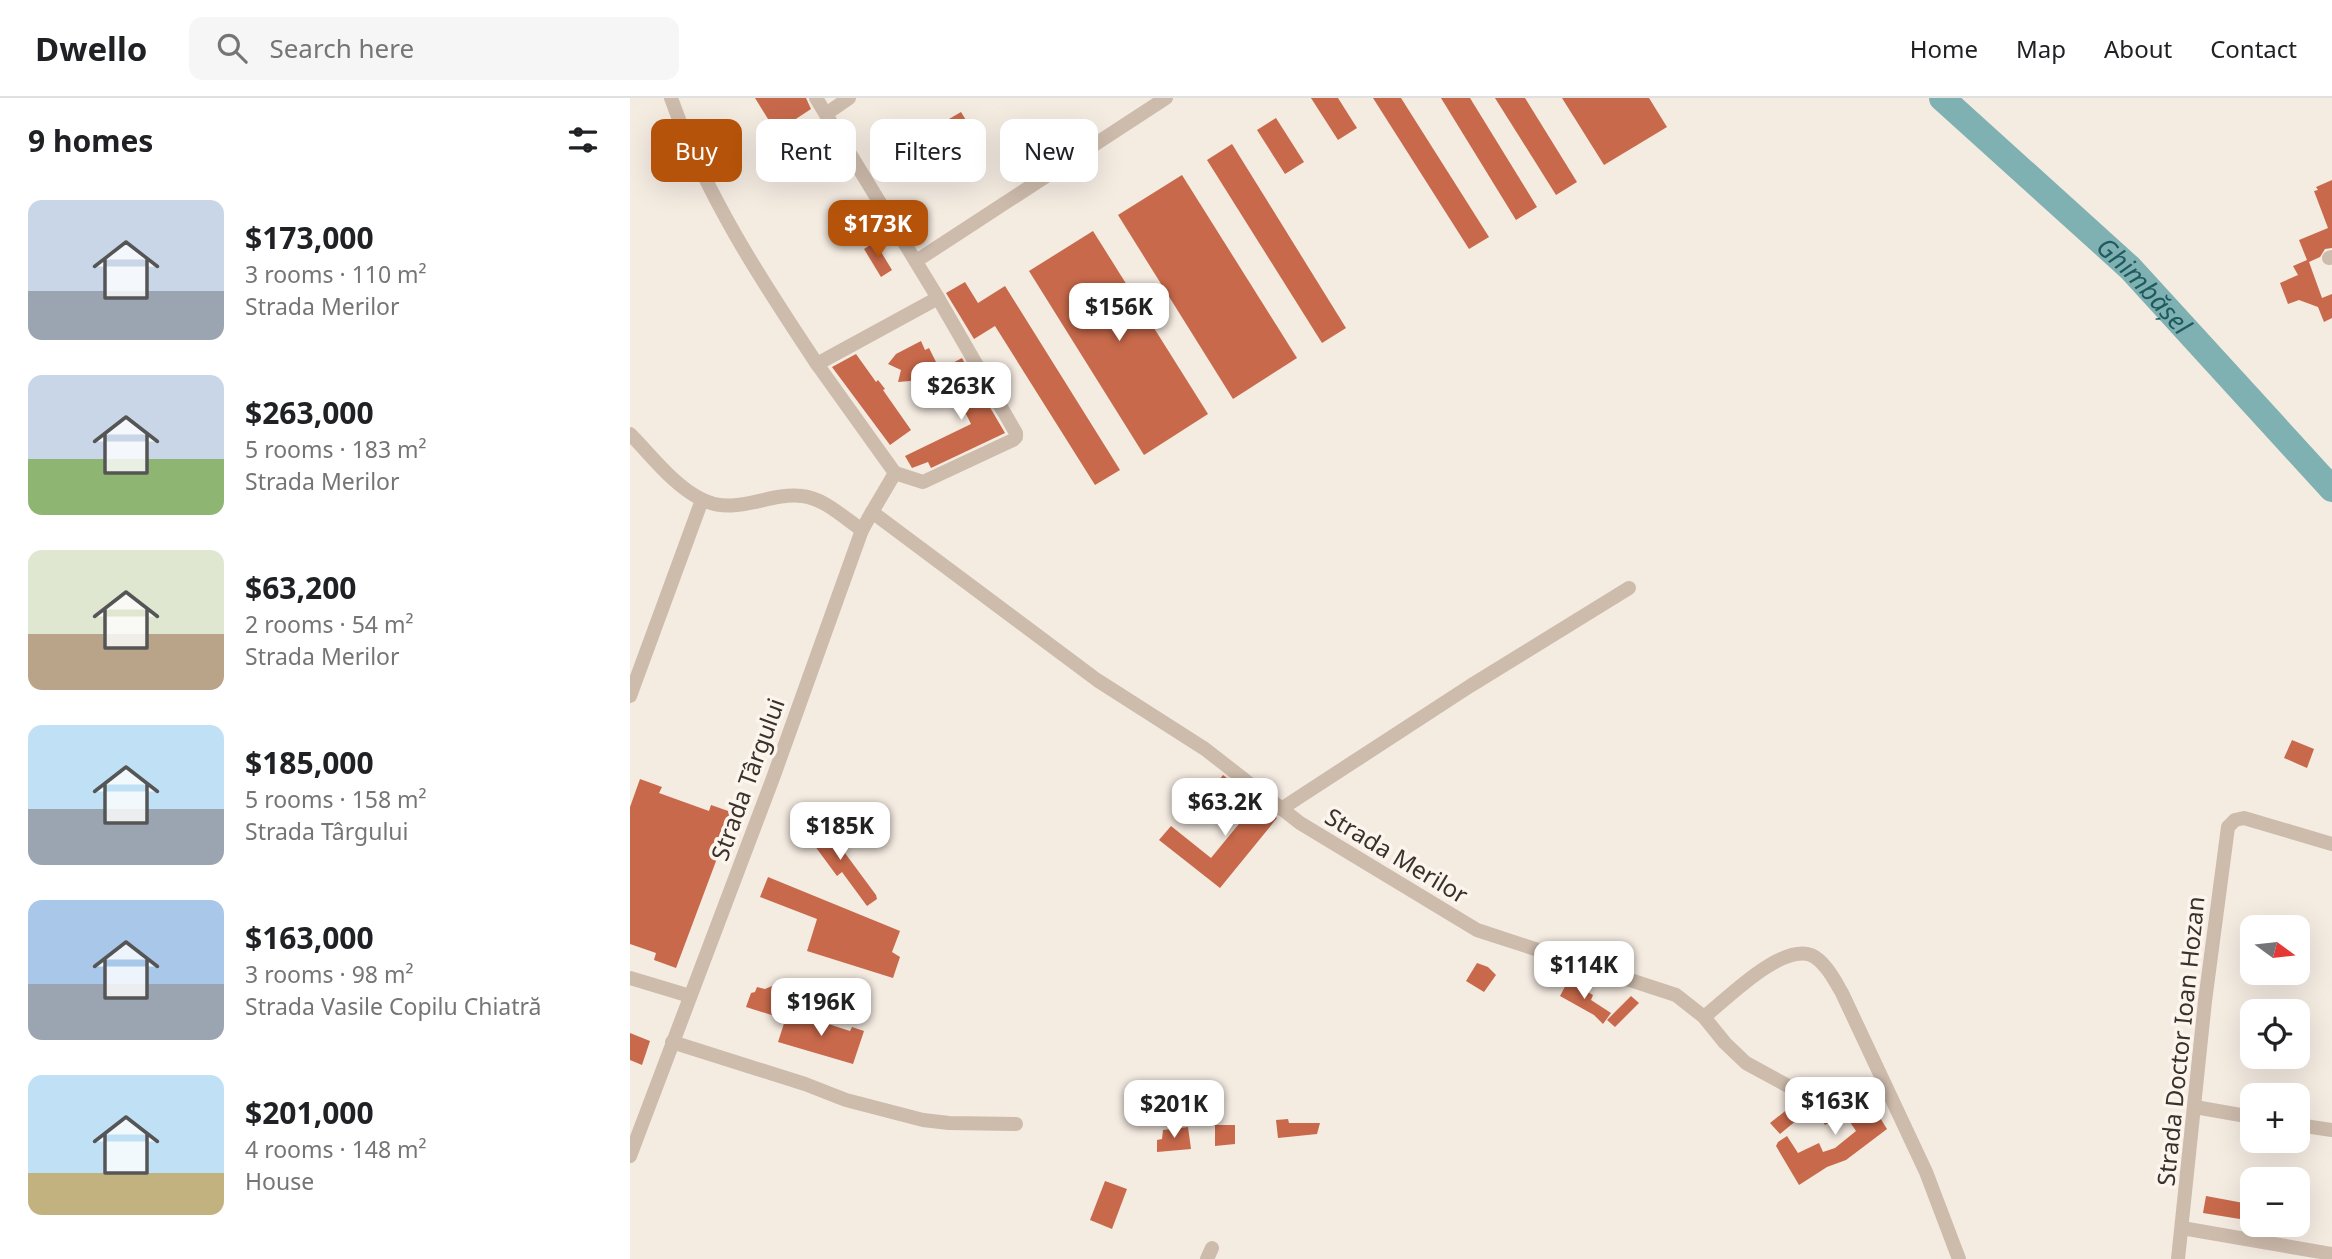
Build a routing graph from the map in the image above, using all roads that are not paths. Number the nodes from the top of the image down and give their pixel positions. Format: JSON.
{"nodes":[{"id":1,"x":671,"y":98,"type":"edge"},
{"id":2,"x":816,"y":98,"type":"edge"},
{"id":3,"x":849,"y":98,"type":"edge"},
{"id":4,"x":1166,"y":98,"type":"edge"},
{"id":5,"x":826,"y":114,"type":"junction"},
{"id":6,"x":916,"y":261,"type":"junction"},
{"id":7,"x":938,"y":298,"type":"junction"},
{"id":8,"x":817,"y":364,"type":"junction"},
{"id":9,"x":630,"y":433,"type":"edge"},
{"id":10,"x":895,"y":473,"type":"junction"},
{"id":11,"x":702,"y":500,"type":"junction"},
{"id":12,"x":872,"y":512,"type":"junction"},
{"id":13,"x":862,"y":530,"type":"junction"},
{"id":14,"x":1629,"y":588,"type":"dead end"},
{"id":15,"x":630,"y":696,"type":"edge"},
{"id":16,"x":1281,"y":809,"type":"junction"},
{"id":17,"x":2332,"y":844,"type":"edge"},
{"id":18,"x":630,"y":978,"type":"edge"},
{"id":19,"x":690,"y":996,"type":"junction"},
{"id":20,"x":1704,"y":1017,"type":"junction"},
{"id":21,"x":672,"y":1042,"type":"junction"},
{"id":22,"x":1790,"y":1087,"type":"dead end"},
{"id":23,"x":2195,"y":1107,"type":"junction"},
{"id":24,"x":2240,"y":1115,"type":"edge"},
{"id":25,"x":1016,"y":1124,"type":"dead end"},
{"id":26,"x":2310,"y":1127,"type":"edge"},
{"id":27,"x":2332,"y":1130,"type":"edge"},
{"id":28,"x":630,"y":1156,"type":"edge"},
{"id":29,"x":2182,"y":1228,"type":"junction"},
{"id":30,"x":2332,"y":1254,"type":"edge"},
{"id":31,"x":1959,"y":1259,"type":"edge"},
{"id":32,"x":2178,"y":1259,"type":"edge"}],
"edges":[{"from":1,"to":8,"type":"street"},
{"from":2,"to":5,"type":"street"},
{"from":3,"to":5,"type":"street"},
{"from":4,"to":6,"type":"street"},
{"from":5,"to":6,"type":"street"},
{"from":6,"to":7,"type":"street"},
{"from":7,"to":8,"type":"street"},
{"from":7,"to":10,"type":"street"},
{"from":8,"to":10,"type":"street"},
{"from":9,"to":11,"type":"street"},
{"from":10,"to":12,"type":"street"},
{"from":11,"to":13,"type":"street"},
{"from":11,"to":15,"type":"street"},
{"from":12,"to":13,"type":"street","name":"Strada Târgului"},
{"from":12,"to":16,"type":"street","name":"Strada Merilor"},
{"from":13,"to":19,"type":"street","name":"Strada Târgului"},
{"from":14,"to":16,"type":"street"},
{"from":16,"to":20,"type":"street","name":"Strada Merilor"},
{"from":17,"to":23,"type":"street","name":"Strada Doctor Ioan Hozan"},
{"from":18,"to":19,"type":"street"},
{"from":19,"to":21,"type":"street","name":"Strada Târgului"},
{"from":20,"to":22,"type":"street","name":"Strada Merilor"},
{"from":20,"to":31,"type":"street"},
{"from":21,"to":25,"type":"street"},
{"from":21,"to":28,"type":"street","name":"Strada Târgului"},
{"from":23,"to":24,"type":"street"},
{"from":23,"to":29,"type":"street","name":"Strada Doctor Ioan Hozan"},
{"from":26,"to":27,"type":"street"},
{"from":29,"to":30,"type":"street"},
{"from":29,"to":32,"type":"street","name":"Strada Doctor Ioan Hozan"}]}
